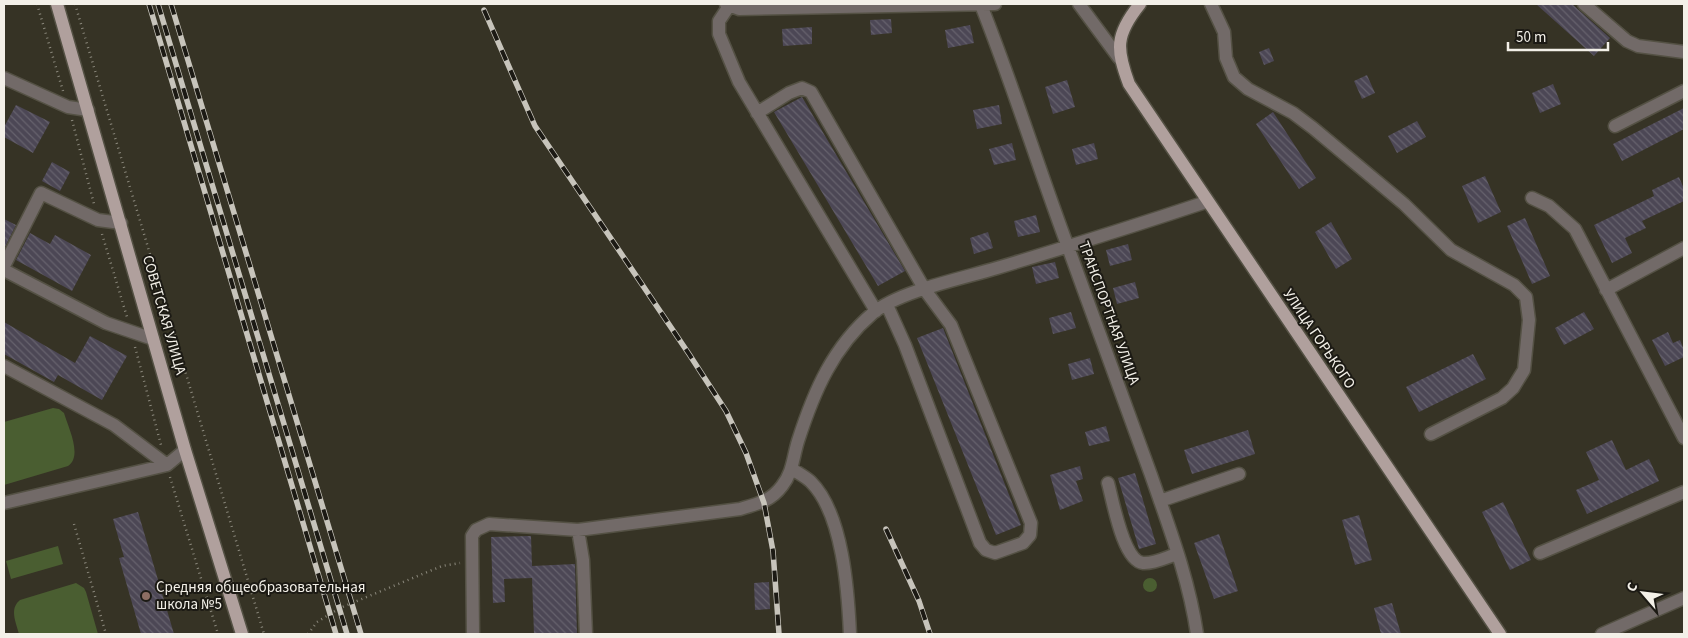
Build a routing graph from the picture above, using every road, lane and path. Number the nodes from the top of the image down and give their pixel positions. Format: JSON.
{"nodes":[{"id":1,"x":57,"y":4,"type":"edge"},
{"id":2,"x":75,"y":4,"type":"edge"},
{"id":3,"x":995,"y":4,"type":"edge"},
{"id":4,"x":1079,"y":4,"type":"edge"},
{"id":5,"x":1140,"y":4,"type":"edge"},
{"id":6,"x":1211,"y":4,"type":"edge"},
{"id":7,"x":1584,"y":4,"type":"edge"},
{"id":8,"x":727,"y":5,"type":"edge"},
{"id":9,"x":981,"y":5,"type":"junction"},
{"id":10,"x":1684,"y":52,"type":"edge"},
{"id":11,"x":1119,"y":58,"type":"junction"},
{"id":12,"x":4,"y":78,"type":"edge"},
{"id":13,"x":1684,"y":91,"type":"edge"},
{"id":14,"x":88,"y":110,"type":"junction"},
{"id":15,"x":757,"y":113,"type":"junction"},
{"id":16,"x":1615,"y":126,"type":"dead end"},
{"id":17,"x":1532,"y":198,"type":"dead end"},
{"id":18,"x":1206,"y":202,"type":"junction"},
{"id":19,"x":121,"y":223,"type":"junction"},
{"id":20,"x":1068,"y":247,"type":"junction"},
{"id":21,"x":1684,"y":248,"type":"edge"},
{"id":22,"x":4,"y":266,"type":"edge"},
{"id":23,"x":4,"y":270,"type":"edge"},
{"id":24,"x":925,"y":290,"type":"junction"},
{"id":25,"x":1606,"y":290,"type":"junction"},
{"id":26,"x":881,"y":308,"type":"junction"},
{"id":27,"x":153,"y":339,"type":"junction"},
{"id":28,"x":4,"y":366,"type":"edge"},
{"id":29,"x":1431,"y":434,"type":"dead end"},
{"id":30,"x":1684,"y":438,"type":"edge"},
{"id":31,"x":185,"y":450,"type":"junction"},
{"id":32,"x":167,"y":465,"type":"junction"},
{"id":33,"x":792,"y":469,"type":"junction"},
{"id":34,"x":1239,"y":474,"type":"dead end"},
{"id":35,"x":1108,"y":483,"type":"dead end"},
{"id":36,"x":1684,"y":492,"type":"edge"},
{"id":37,"x":1160,"y":500,"type":"junction"},
{"id":38,"x":4,"y":503,"type":"edge"},
{"id":39,"x":74,"y":524,"type":"dead end"},
{"id":40,"x":578,"y":530,"type":"junction"},
{"id":41,"x":1540,"y":553,"type":"dead end"},
{"id":42,"x":1177,"y":554,"type":"junction"},
{"id":43,"x":471,"y":561,"type":"junction"},
{"id":44,"x":1684,"y":598,"type":"edge"},
{"id":45,"x":106,"y":634,"type":"edge"},
{"id":46,"x":242,"y":634,"type":"edge"},
{"id":47,"x":264,"y":634,"type":"edge"},
{"id":48,"x":308,"y":634,"type":"edge"},
{"id":49,"x":473,"y":634,"type":"edge"},
{"id":50,"x":586,"y":634,"type":"edge"},
{"id":51,"x":850,"y":634,"type":"edge"},
{"id":52,"x":1197,"y":634,"type":"edge"},
{"id":53,"x":1500,"y":634,"type":"edge"},
{"id":54,"x":1602,"y":634,"type":"edge"}],
"edges":[{"from":1,"to":14,"type":"main road","name":"СОВЕТСКАЯ УЛИЦА"},
{"from":2,"to":47,"type":"path"},
{"from":3,"to":9,"type":"lane"},
{"from":4,"to":11,"type":"lane","name":"УЛИЦА ГОРЬКОГО"},
{"from":5,"to":11,"type":"main road","name":"УЛИЦА ГОРЬКОГО"},
{"from":6,"to":29,"type":"lane"},
{"from":7,"to":10,"type":"lane"},
{"from":8,"to":9,"type":"lane"},
{"from":8,"to":15,"type":"lane"},
{"from":9,"to":20,"type":"lane","name":"ТРАНСПОРТНАЯ УЛИЦА"},
{"from":11,"to":18,"type":"main road","name":"УЛИЦА ГОРЬКОГО"},
{"from":12,"to":14,"type":"lane"},
{"from":13,"to":16,"type":"lane"},
{"from":14,"to":19,"type":"main road","name":"СОВЕТСКАЯ УЛИЦА"},
{"from":15,"to":24,"type":"lane"},
{"from":15,"to":26,"type":"lane"},
{"from":17,"to":25,"type":"lane"},
{"from":18,"to":20,"type":"lane"},
{"from":18,"to":53,"type":"main road","name":"УЛИЦА ГОРЬКОГО"},
{"from":19,"to":22,"type":"lane"},
{"from":19,"to":27,"type":"main road","name":"СОВЕТСКАЯ УЛИЦА"},
{"from":20,"to":24,"type":"lane"},
{"from":20,"to":37,"type":"lane","name":"ТРАНСПОРТНАЯ УЛИЦА"},
{"from":21,"to":25,"type":"lane"},
{"from":23,"to":27,"type":"lane"},
{"from":24,"to":26,"type":"lane"},
{"from":24,"to":26,"type":"lane"},
{"from":25,"to":30,"type":"lane"},
{"from":26,"to":33,"type":"lane"},
{"from":27,"to":31,"type":"main road","name":"СОВЕТСКАЯ УЛИЦА"},
{"from":28,"to":32,"type":"lane"},
{"from":31,"to":32,"type":"lane"},
{"from":31,"to":46,"type":"main road","name":"СОВЕТСКАЯ УЛИЦА"},
{"from":32,"to":38,"type":"lane"},
{"from":33,"to":40,"type":"lane"},
{"from":33,"to":51,"type":"lane"},
{"from":34,"to":37,"type":"lane"},
{"from":35,"to":42,"type":"lane"},
{"from":36,"to":41,"type":"lane"},
{"from":37,"to":42,"type":"lane","name":"ТРАНСПОРТНАЯ УЛИЦА"},
{"from":39,"to":45,"type":"path"},
{"from":40,"to":43,"type":"lane"},
{"from":40,"to":50,"type":"lane"},
{"from":42,"to":52,"type":"lane","name":"ТРАНСПОРТНАЯ УЛИЦА"},
{"from":43,"to":48,"type":"path"},
{"from":43,"to":49,"type":"lane"},
{"from":44,"to":54,"type":"lane"}]}
